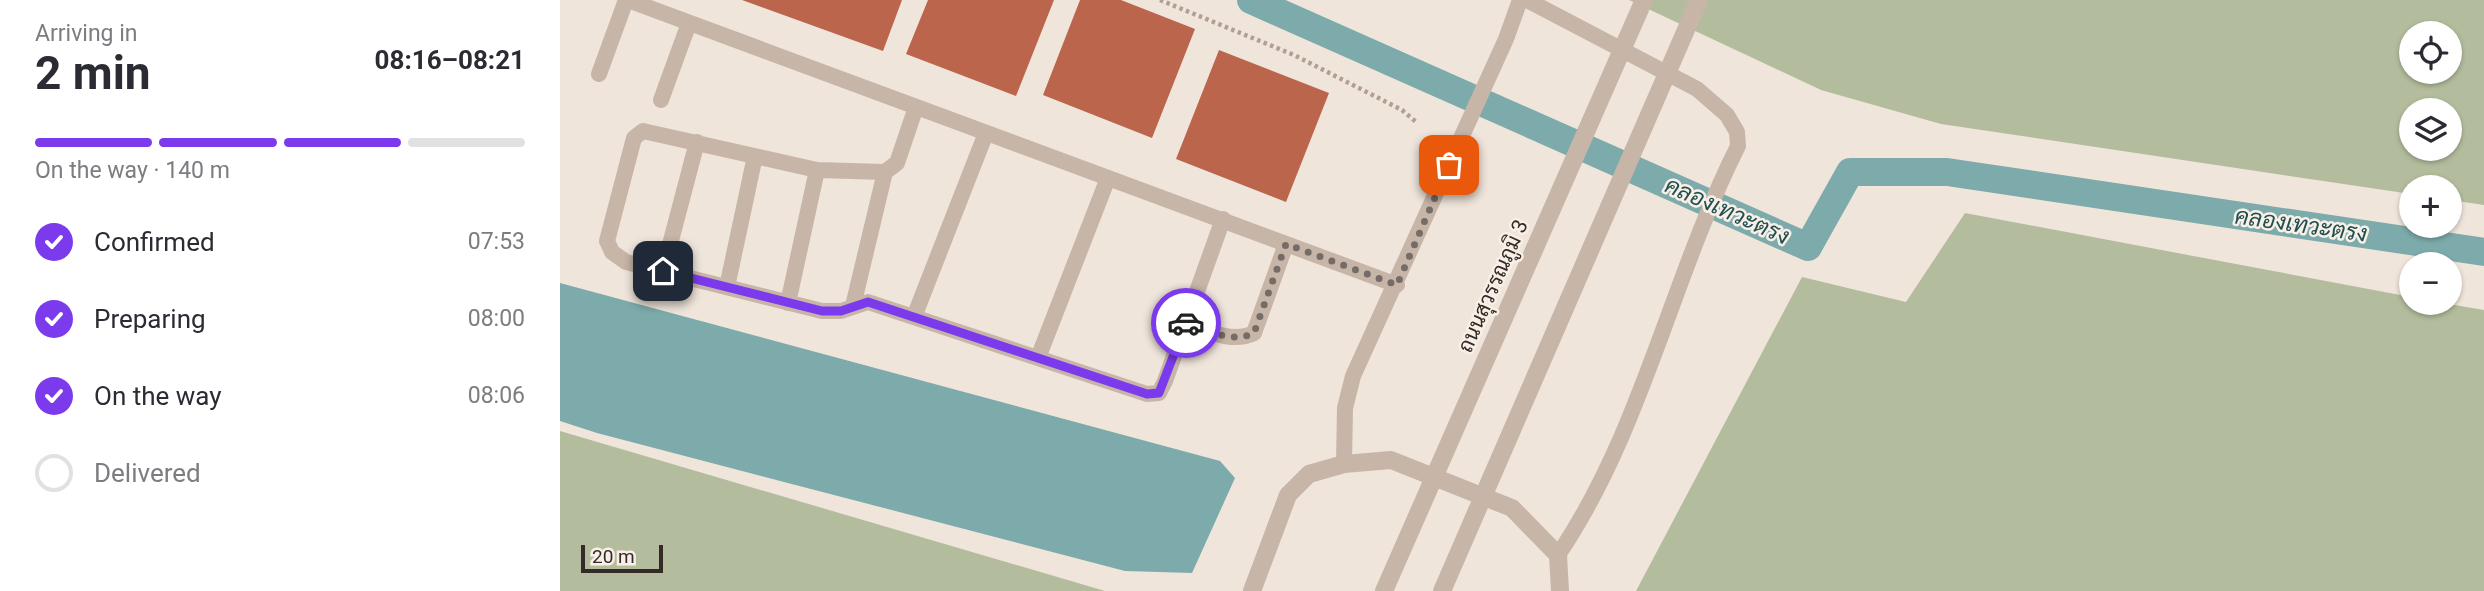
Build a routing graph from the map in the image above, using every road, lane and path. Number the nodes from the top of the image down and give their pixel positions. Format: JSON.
{"nodes":[{"id":1,"x":627,"y":0,"type":"edge"},
{"id":2,"x":1160,"y":0,"type":"edge"},
{"id":3,"x":1520,"y":0,"type":"edge"},
{"id":4,"x":1527,"y":0,"type":"edge"},
{"id":5,"x":1644,"y":0,"type":"edge"},
{"id":6,"x":1699,"y":0,"type":"edge"},
{"id":7,"x":689,"y":23,"type":"junction"},
{"id":8,"x":599,"y":74,"type":"dead end"},
{"id":9,"x":661,"y":100,"type":"dead end"},
{"id":10,"x":916,"y":107,"type":"junction"},
{"id":11,"x":1416,"y":122,"type":"dead end"},
{"id":12,"x":986,"y":133,"type":"junction"},
{"id":13,"x":697,"y":142,"type":"junction"},
{"id":14,"x":755,"y":156,"type":"junction"},
{"id":15,"x":817,"y":170,"type":"junction"},
{"id":16,"x":885,"y":172,"type":"junction"},
{"id":17,"x":1108,"y":178,"type":"junction"},
{"id":18,"x":1223,"y":219,"type":"junction"},
{"id":19,"x":1286,"y":244,"type":"junction"},
{"id":20,"x":663,"y":271,"type":"junction"},
{"id":21,"x":1397,"y":285,"type":"junction"},
{"id":22,"x":726,"y":287,"type":"junction"},
{"id":23,"x":788,"y":303,"type":"junction"},
{"id":24,"x":853,"y":306,"type":"junction"},
{"id":25,"x":914,"y":317,"type":"junction"},
{"id":26,"x":1185,"y":323,"type":"junction"},
{"id":27,"x":1038,"y":358,"type":"junction"},
{"id":28,"x":1344,"y":464,"type":"junction"},
{"id":29,"x":1558,"y":555,"type":"junction"},
{"id":30,"x":1252,"y":591,"type":"edge"},
{"id":31,"x":1384,"y":591,"type":"edge"},
{"id":32,"x":1443,"y":591,"type":"edge"},
{"id":33,"x":1560,"y":591,"type":"edge"}],
"edges":[{"from":1,"to":7,"type":"lane"},
{"from":1,"to":8,"type":"lane"},
{"from":2,"to":11,"type":"path"},
{"from":3,"to":21,"type":"lane"},
{"from":4,"to":29,"type":"lane"},
{"from":5,"to":31,"type":"street","name":"ถนนสุวรรณภูมิ 3","bridge":true},
{"from":6,"to":32,"type":"street","bridge":true},
{"from":7,"to":9,"type":"lane"},
{"from":7,"to":10,"type":"lane"},
{"from":10,"to":12,"type":"lane"},
{"from":10,"to":16,"type":"lane"},
{"from":12,"to":17,"type":"lane"},
{"from":12,"to":25,"type":"lane"},
{"from":13,"to":14,"type":"lane"},
{"from":13,"to":20,"type":"lane"},
{"from":13,"to":20,"type":"lane"},
{"from":14,"to":15,"type":"lane"},
{"from":14,"to":22,"type":"lane"},
{"from":15,"to":16,"type":"lane"},
{"from":15,"to":23,"type":"lane"},
{"from":16,"to":24,"type":"lane"},
{"from":17,"to":18,"type":"lane"},
{"from":17,"to":27,"type":"lane"},
{"from":18,"to":19,"type":"lane"},
{"from":18,"to":26,"type":"lane"},
{"from":19,"to":21,"type":"lane"},
{"from":19,"to":26,"type":"lane"},
{"from":20,"to":22,"type":"lane"},
{"from":21,"to":28,"type":"lane"},
{"from":22,"to":23,"type":"lane"},
{"from":23,"to":24,"type":"lane"},
{"from":24,"to":25,"type":"lane"},
{"from":25,"to":27,"type":"lane"},
{"from":26,"to":27,"type":"lane"},
{"from":28,"to":29,"type":"street"},
{"from":28,"to":30,"type":"street"},
{"from":29,"to":33,"type":"street"}]}
